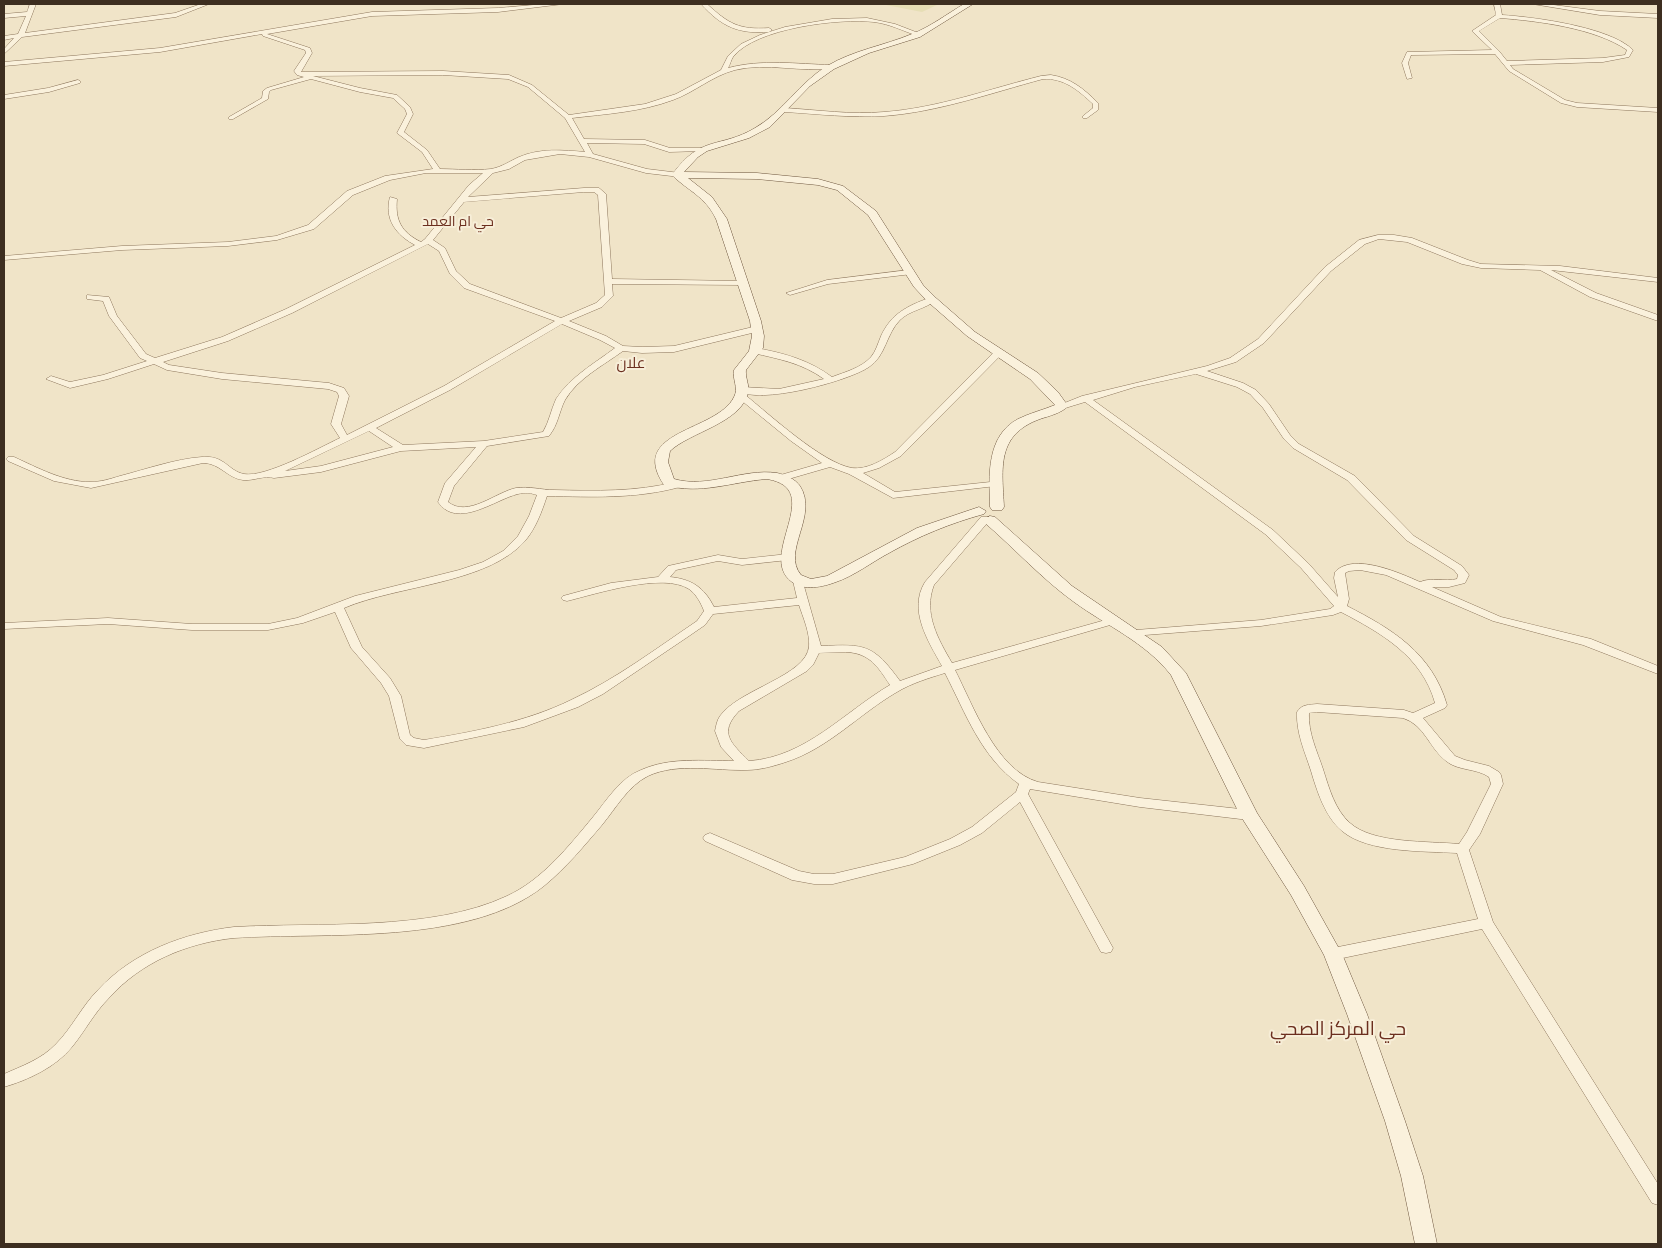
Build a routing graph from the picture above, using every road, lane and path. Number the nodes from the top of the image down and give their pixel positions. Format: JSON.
{"nodes":[{"id":1,"x":33,"y":4,"type":"edge"},
{"id":2,"x":206,"y":4,"type":"edge"},
{"id":3,"x":560,"y":4,"type":"edge"},
{"id":4,"x":704,"y":4,"type":"edge"},
{"id":5,"x":969,"y":4,"type":"edge"},
{"id":6,"x":1497,"y":4,"type":"edge"},
{"id":7,"x":1536,"y":4,"type":"edge"},
{"id":8,"x":430,"y":6,"type":"dead end"},
{"id":9,"x":401,"y":12,"type":"junction"},
{"id":10,"x":28,"y":14,"type":"junction"},
{"id":11,"x":4,"y":16,"type":"edge"},
{"id":12,"x":1499,"y":16,"type":"junction"},
{"id":13,"x":1658,"y":16,"type":"edge"},
{"id":14,"x":783,"y":29,"type":"junction"},
{"id":15,"x":261,"y":34,"type":"junction"},
{"id":16,"x":918,"y":34,"type":"junction"},
{"id":17,"x":21,"y":35,"type":"junction"},
{"id":18,"x":4,"y":38,"type":"edge"},
{"id":19,"x":4,"y":52,"type":"edge"},
{"id":20,"x":1497,"y":52,"type":"junction"},
{"id":21,"x":1506,"y":63,"type":"junction"},
{"id":22,"x":4,"y":64,"type":"edge"},
{"id":23,"x":831,"y":67,"type":"junction"},
{"id":24,"x":724,"y":71,"type":"junction"},
{"id":25,"x":299,"y":74,"type":"junction"},
{"id":26,"x":308,"y":78,"type":"junction"},
{"id":27,"x":1409,"y":78,"type":"dead end"},
{"id":28,"x":78,"y":82,"type":"dead end"},
{"id":29,"x":4,"y":97,"type":"edge"},
{"id":30,"x":785,"y":110,"type":"junction"},
{"id":31,"x":1658,"y":110,"type":"edge"},
{"id":32,"x":568,"y":117,"type":"junction"},
{"id":33,"x":1085,"y":117,"type":"dead end"},
{"id":34,"x":231,"y":118,"type":"dead end"},
{"id":35,"x":584,"y":141,"type":"junction"},
{"id":36,"x":702,"y":149,"type":"junction"},
{"id":37,"x":590,"y":155,"type":"junction"},
{"id":38,"x":437,"y":170,"type":"junction"},
{"id":39,"x":490,"y":171,"type":"junction"},
{"id":40,"x":677,"y":175,"type":"junction"},
{"id":41,"x":394,"y":199,"type":"dead end"},
{"id":42,"x":461,"y":200,"type":"junction"},
{"id":43,"x":424,"y":243,"type":"junction"},
{"id":44,"x":4,"y":258,"type":"edge"},
{"id":45,"x":1540,"y":267,"type":"junction"},
{"id":46,"x":909,"y":272,"type":"junction"},
{"id":47,"x":1658,"y":280,"type":"edge"},
{"id":48,"x":608,"y":281,"type":"junction"},
{"id":49,"x":742,"y":283,"type":"junction"},
{"id":50,"x":790,"y":293,"type":"dead end"},
{"id":51,"x":90,"y":297,"type":"dead end"},
{"id":52,"x":932,"y":300,"type":"junction"},
{"id":53,"x":1658,"y":318,"type":"edge"},
{"id":54,"x":561,"y":321,"type":"junction"},
{"id":55,"x":757,"y":328,"type":"junction"},
{"id":56,"x":621,"y":348,"type":"junction"},
{"id":57,"x":756,"y":351,"type":"junction"},
{"id":58,"x":999,"y":352,"type":"junction"},
{"id":59,"x":155,"y":362,"type":"junction"},
{"id":60,"x":1197,"y":371,"type":"junction"},
{"id":61,"x":51,"y":379,"type":"dead end"},
{"id":62,"x":831,"y":380,"type":"junction"},
{"id":63,"x":741,"y":393,"type":"junction"},
{"id":64,"x":1085,"y":398,"type":"junction"},
{"id":65,"x":1062,"y":406,"type":"junction"},
{"id":66,"x":370,"y":428,"type":"junction"},
{"id":67,"x":346,"y":439,"type":"junction"},
{"id":68,"x":484,"y":444,"type":"junction"},
{"id":69,"x":401,"y":448,"type":"junction"},
{"id":70,"x":11,"y":460,"type":"dead end"},
{"id":71,"x":832,"y":463,"type":"junction"},
{"id":72,"x":852,"y":471,"type":"junction"},
{"id":73,"x":260,"y":476,"type":"junction"},
{"id":74,"x":780,"y":478,"type":"junction"},
{"id":75,"x":996,"y":482,"type":"junction"},
{"id":76,"x":676,"y":486,"type":"junction"},
{"id":77,"x":543,"y":493,"type":"junction"},
{"id":78,"x":991,"y":514,"type":"junction"},
{"id":79,"x":788,"y":556,"type":"junction"},
{"id":80,"x":661,"y":580,"type":"junction"},
{"id":81,"x":798,"y":581,"type":"junction"},
{"id":82,"x":1416,"y":582,"type":"junction"},
{"id":83,"x":567,"y":598,"type":"dead end"},
{"id":84,"x":803,"y":601,"type":"junction"},
{"id":85,"x":1341,"y":607,"type":"junction"},
{"id":86,"x":338,"y":608,"type":"junction"},
{"id":87,"x":710,"y":610,"type":"junction"},
{"id":88,"x":1113,"y":621,"type":"junction"},
{"id":89,"x":4,"y":626,"type":"edge"},
{"id":90,"x":1136,"y":634,"type":"junction"},
{"id":91,"x":816,"y":650,"type":"junction"},
{"id":92,"x":948,"y":668,"type":"junction"},
{"id":93,"x":1658,"y":670,"type":"edge"},
{"id":94,"x":897,"y":686,"type":"junction"},
{"id":95,"x":1416,"y":717,"type":"junction"},
{"id":96,"x":747,"y":766,"type":"junction"},
{"id":97,"x":1024,"y":788,"type":"junction"},
{"id":98,"x":1249,"y":815,"type":"junction"},
{"id":99,"x":710,"y":838,"type":"dead end"},
{"id":100,"x":1462,"y":849,"type":"junction"},
{"id":101,"x":1486,"y":923,"type":"junction"},
{"id":102,"x":1106,"y":948,"type":"dead end"},
{"id":103,"x":1333,"y":954,"type":"junction"},
{"id":104,"x":4,"y":1081,"type":"edge"},
{"id":105,"x":1658,"y":1198,"type":"edge"},
{"id":106,"x":1421,"y":1242,"type":"edge"}],
"edges":[{"from":1,"to":10,"type":"street"},
{"from":2,"to":17,"type":"street"},
{"from":3,"to":9,"type":"street"},
{"from":4,"to":14,"type":"street"},
{"from":5,"to":16,"type":"street"},
{"from":6,"to":12,"type":"street"},
{"from":7,"to":13,"type":"street"},
{"from":8,"to":9,"type":"street"},
{"from":9,"to":15,"type":"street"},
{"from":10,"to":11,"type":"street"},
{"from":10,"to":17,"type":"street"},
{"from":12,"to":20,"type":"street"},
{"from":12,"to":21,"type":"street"},
{"from":14,"to":16,"type":"street"},
{"from":14,"to":24,"type":"street"},
{"from":15,"to":22,"type":"street"},
{"from":15,"to":25,"type":"street"},
{"from":16,"to":23,"type":"street"},
{"from":17,"to":18,"type":"street"},
{"from":17,"to":19,"type":"street"},
{"from":20,"to":21,"type":"street"},
{"from":20,"to":27,"type":"street"},
{"from":21,"to":31,"type":"street"},
{"from":23,"to":24,"type":"street"},
{"from":23,"to":30,"type":"street"},
{"from":24,"to":32,"type":"street"},
{"from":25,"to":26,"type":"street"},
{"from":25,"to":32,"type":"street"},
{"from":26,"to":34,"type":"street"},
{"from":26,"to":38,"type":"street"},
{"from":28,"to":29,"type":"street"},
{"from":30,"to":33,"type":"street"},
{"from":30,"to":36,"type":"street"},
{"from":32,"to":35,"type":"street"},
{"from":35,"to":36,"type":"street"},
{"from":35,"to":37,"type":"street"},
{"from":36,"to":40,"type":"street"},
{"from":37,"to":39,"type":"street"},
{"from":37,"to":40,"type":"street"},
{"from":38,"to":39,"type":"street"},
{"from":38,"to":44,"type":"street"},
{"from":39,"to":42,"type":"street"},
{"from":40,"to":46,"type":"street"},
{"from":40,"to":49,"type":"street"},
{"from":41,"to":43,"type":"street"},
{"from":42,"to":43,"type":"street"},
{"from":42,"to":48,"type":"street"},
{"from":43,"to":54,"type":"street"},
{"from":43,"to":59,"type":"street"},
{"from":45,"to":47,"type":"street"},
{"from":45,"to":53,"type":"street"},
{"from":45,"to":60,"type":"street"},
{"from":46,"to":50,"type":"street"},
{"from":46,"to":52,"type":"street"},
{"from":48,"to":49,"type":"street"},
{"from":48,"to":54,"type":"street"},
{"from":49,"to":55,"type":"street"},
{"from":51,"to":59,"type":"street"},
{"from":52,"to":58,"type":"street"},
{"from":52,"to":62,"type":"street"},
{"from":54,"to":56,"type":"street"},
{"from":54,"to":66,"type":"street"},
{"from":55,"to":56,"type":"street"},
{"from":55,"to":57,"type":"street"},
{"from":56,"to":68,"type":"street"},
{"from":57,"to":62,"type":"street"},
{"from":57,"to":63,"type":"street"},
{"from":58,"to":65,"type":"street"},
{"from":58,"to":72,"type":"street"},
{"from":59,"to":61,"type":"street"},
{"from":59,"to":67,"type":"street"},
{"from":60,"to":64,"type":"street"},
{"from":60,"to":82,"type":"street"},
{"from":62,"to":63,"type":"street"},
{"from":63,"to":71,"type":"street"},
{"from":63,"to":76,"type":"street"},
{"from":64,"to":65,"type":"street"},
{"from":64,"to":85,"type":"street"},
{"from":65,"to":75,"type":"street"},
{"from":66,"to":67,"type":"street"},
{"from":66,"to":69,"type":"street"},
{"from":67,"to":73,"type":"street"},
{"from":68,"to":69,"type":"street"},
{"from":68,"to":77,"type":"street"},
{"from":69,"to":73,"type":"street"},
{"from":70,"to":73,"type":"street"},
{"from":71,"to":72,"type":"street"},
{"from":71,"to":74,"type":"street"},
{"from":72,"to":75,"type":"street"},
{"from":74,"to":76,"type":"street"},
{"from":74,"to":79,"type":"street"},
{"from":75,"to":78,"type":"street"},
{"from":76,"to":77,"type":"street"},
{"from":77,"to":86,"type":"street"},
{"from":78,"to":81,"type":"street"},
{"from":78,"to":88,"type":"street"},
{"from":78,"to":92,"type":"street"},
{"from":79,"to":80,"type":"street"},
{"from":79,"to":81,"type":"street"},
{"from":80,"to":83,"type":"street"},
{"from":80,"to":87,"type":"street"},
{"from":81,"to":84,"type":"street"},
{"from":82,"to":85,"type":"street"},
{"from":82,"to":93,"type":"street"},
{"from":84,"to":87,"type":"street"},
{"from":84,"to":91,"type":"street"},
{"from":85,"to":90,"type":"street"},
{"from":85,"to":95,"type":"street"},
{"from":86,"to":87,"type":"street"},
{"from":86,"to":89,"type":"street"},
{"from":88,"to":90,"type":"street"},
{"from":88,"to":92,"type":"street"},
{"from":90,"to":98,"type":"street"},
{"from":91,"to":94,"type":"street"},
{"from":91,"to":96,"type":"street"},
{"from":92,"to":94,"type":"street"},
{"from":92,"to":97,"type":"street"},
{"from":94,"to":96,"type":"street"},
{"from":95,"to":100,"type":"street"},
{"from":95,"to":100,"type":"street"},
{"from":96,"to":104,"type":"street"},
{"from":97,"to":98,"type":"street"},
{"from":97,"to":99,"type":"street"},
{"from":97,"to":102,"type":"street"},
{"from":98,"to":103,"type":"street"},
{"from":100,"to":101,"type":"street"},
{"from":101,"to":103,"type":"street"},
{"from":101,"to":105,"type":"street"},
{"from":103,"to":106,"type":"street"}]}
